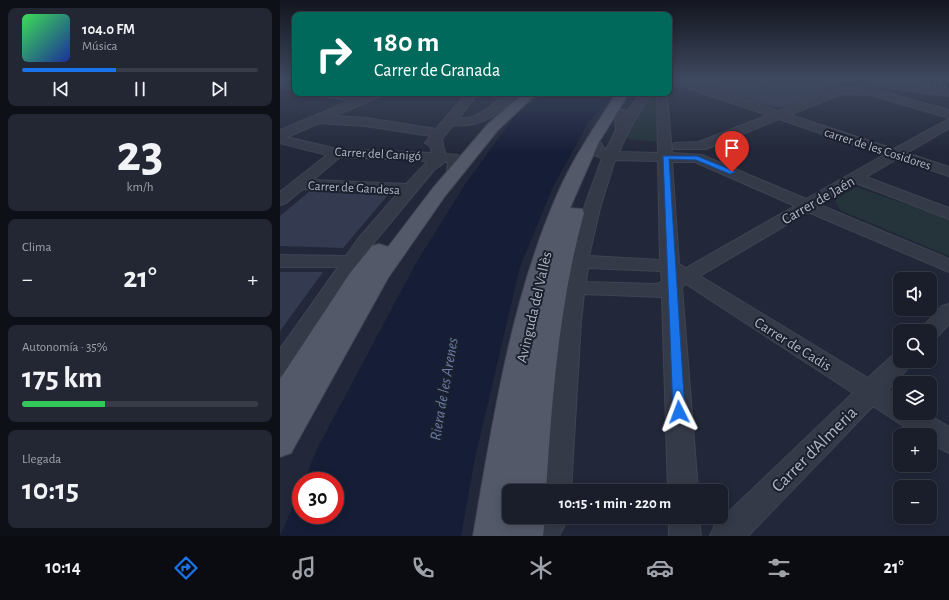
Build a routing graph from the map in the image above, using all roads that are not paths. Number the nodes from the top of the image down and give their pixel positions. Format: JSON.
{"nodes":[{"id":1,"x":352,"y":104,"type":"edge"},
{"id":2,"x":465,"y":104,"type":"edge"},
{"id":3,"x":499,"y":104,"type":"edge"},
{"id":4,"x":508,"y":104,"type":"edge"},
{"id":5,"x":518,"y":104,"type":"edge"},
{"id":6,"x":626,"y":104,"type":"edge"},
{"id":7,"x":637,"y":104,"type":"edge"},
{"id":8,"x":662,"y":104,"type":"edge"},
{"id":9,"x":746,"y":104,"type":"edge"},
{"id":10,"x":801,"y":104,"type":"edge"},
{"id":11,"x":913,"y":104,"type":"edge"},
{"id":12,"x":949,"y":114,"type":"edge"},
{"id":13,"x":780,"y":115,"type":"junction"},
{"id":14,"x":317,"y":119,"type":"junction"},
{"id":15,"x":451,"y":122,"type":"junction"},
{"id":16,"x":949,"y":123,"type":"edge"},
{"id":17,"x":614,"y":133,"type":"edge"},
{"id":18,"x":280,"y":135,"type":"edge"},
{"id":19,"x":280,"y":139,"type":"edge"},
{"id":20,"x":661,"y":149,"type":"junction"},
{"id":21,"x":696,"y":152,"type":"junction"},
{"id":22,"x":336,"y":153,"type":"junction"},
{"id":23,"x":445,"y":153,"type":"junction"},
{"id":24,"x":896,"y":154,"type":"junction"},
{"id":25,"x":949,"y":172,"type":"edge"},
{"id":26,"x":855,"y":178,"type":"junction"},
{"id":27,"x":300,"y":184,"type":"junction"},
{"id":28,"x":408,"y":189,"type":"junction"},
{"id":29,"x":280,"y":200,"type":"edge"},
{"id":30,"x":808,"y":205,"type":"junction"},
{"id":31,"x":592,"y":208,"type":"junction"},
{"id":32,"x":949,"y":214,"type":"edge"},
{"id":33,"x":572,"y":221,"type":"junction"},
{"id":34,"x":562,"y":260,"type":"junction"},
{"id":35,"x":280,"y":261,"type":"edge"},
{"id":36,"x":350,"y":262,"type":"junction"},
{"id":37,"x":949,"y":266,"type":"edge"},
{"id":38,"x":676,"y":276,"type":"junction"},
{"id":39,"x":556,"y":286,"type":"junction"},
{"id":40,"x":949,"y":311,"type":"edge"},
{"id":41,"x":937,"y":324,"type":"edge"},
{"id":42,"x":280,"y":367,"type":"edge"},
{"id":43,"x":894,"y":368,"type":"edge"},
{"id":44,"x":870,"y":392,"type":"junction"},
{"id":45,"x":280,"y":403,"type":"edge"},
{"id":46,"x":893,"y":406,"type":"edge"},
{"id":47,"x":915,"y":420,"type":"edge"},
{"id":48,"x":949,"y":441,"type":"edge"},
{"id":49,"x":280,"y":444,"type":"edge"},
{"id":50,"x":530,"y":484,"type":"edge"},
{"id":51,"x":557,"y":484,"type":"edge"},
{"id":52,"x":683,"y":484,"type":"edge"},
{"id":53,"x":526,"y":524,"type":"edge"},
{"id":54,"x":549,"y":524,"type":"edge"},
{"id":55,"x":684,"y":524,"type":"edge"},
{"id":56,"x":491,"y":536,"type":"edge"},
{"id":57,"x":525,"y":536,"type":"edge"},
{"id":58,"x":541,"y":536,"type":"edge"},
{"id":59,"x":685,"y":536,"type":"edge"},
{"id":60,"x":726,"y":536,"type":"edge"}],
"edges":[{"from":1,"to":14,"type":"street"},
{"from":2,"to":15,"type":"street"},
{"from":3,"to":15,"type":"street"},
{"from":4,"to":23,"type":"main road"},
{"from":5,"to":23,"type":"main road"},
{"from":6,"to":17,"type":"main road","name":"Avinguda del Vallès"},
{"from":7,"to":17,"type":"street","name":"Avinguda del Vallès"},
{"from":8,"to":20,"type":"street"},
{"from":9,"to":13,"type":"street","name":"carrer de les Cosidores"},
{"from":10,"to":13,"type":"street"},
{"from":11,"to":12,"type":"street"},
{"from":13,"to":21,"type":"street"},
{"from":13,"to":24,"type":"street","name":"carrer de les Cosidores"},
{"from":14,"to":18,"type":"street"},
{"from":14,"to":23,"type":"street"},
{"from":15,"to":23,"type":"street"},
{"from":16,"to":24,"type":"street","name":"Carrer de Jaén"},
{"from":17,"to":20,"type":"street"},
{"from":17,"to":31,"type":"street","name":"Avinguda del Vallès"},
{"from":17,"to":33,"type":"main road","name":"Avinguda del Vallès"},
{"from":17,"to":34,"type":"main road","name":"Avinguda del Vallès"},
{"from":19,"to":22,"type":"street","name":"Carrer del Canigó"},
{"from":20,"to":21,"type":"street"},
{"from":20,"to":38,"type":"street"},
{"from":21,"to":30,"type":"street"},
{"from":22,"to":23,"type":"street","name":"Carrer del Canigó"},
{"from":22,"to":27,"type":"street"},
{"from":23,"to":28,"type":"street"},
{"from":23,"to":45,"type":"main road"},
{"from":23,"to":49,"type":"main road"},
{"from":24,"to":25,"type":"street","name":"carrer de les Cosidores"},
{"from":24,"to":26,"type":"street","name":"Carrer de Jaén"},
{"from":26,"to":30,"type":"street","name":"Carrer de Jaén"},
{"from":26,"to":32,"type":"street"},
{"from":27,"to":28,"type":"street","name":"Carrer de Gandesa"},
{"from":27,"to":29,"type":"street"},
{"from":28,"to":36,"type":"street"},
{"from":30,"to":37,"type":"street"},
{"from":30,"to":38,"type":"street","name":"Carrer de Jaén"},
{"from":31,"to":33,"type":"street"},
{"from":31,"to":34,"type":"street","name":"Avinguda del Vallès"},
{"from":33,"to":34,"type":"main road","name":"Avinguda del Vallès"},
{"from":34,"to":38,"type":"street","name":"Carrer de Cadis"},
{"from":34,"to":39,"type":"main road","name":"Avinguda del Vallès"},
{"from":35,"to":36,"type":"street"},
{"from":36,"to":42,"type":"street"},
{"from":38,"to":39,"type":"street"},
{"from":38,"to":44,"type":"street","name":"Carrer de Cadis"},
{"from":38,"to":52,"type":"street"},
{"from":39,"to":50,"type":"main road","name":"Avinguda del Vallès"},
{"from":39,"to":51,"type":"street","name":"Avinguda del Vallès"},
{"from":39,"to":56,"type":"main road","name":"Avinguda del Vallès"},
{"from":40,"to":41,"type":"street"},
{"from":43,"to":44,"type":"street","name":"Carrer d'Almeria"},
{"from":44,"to":46,"type":"street","name":"Carrer de Cadis"},
{"from":44,"to":60,"type":"street","name":"Carrer d'Almeria"},
{"from":47,"to":48,"type":"street"},
{"from":53,"to":57,"type":"main road"},
{"from":54,"to":58,"type":"street"},
{"from":55,"to":59,"type":"street"}]}
